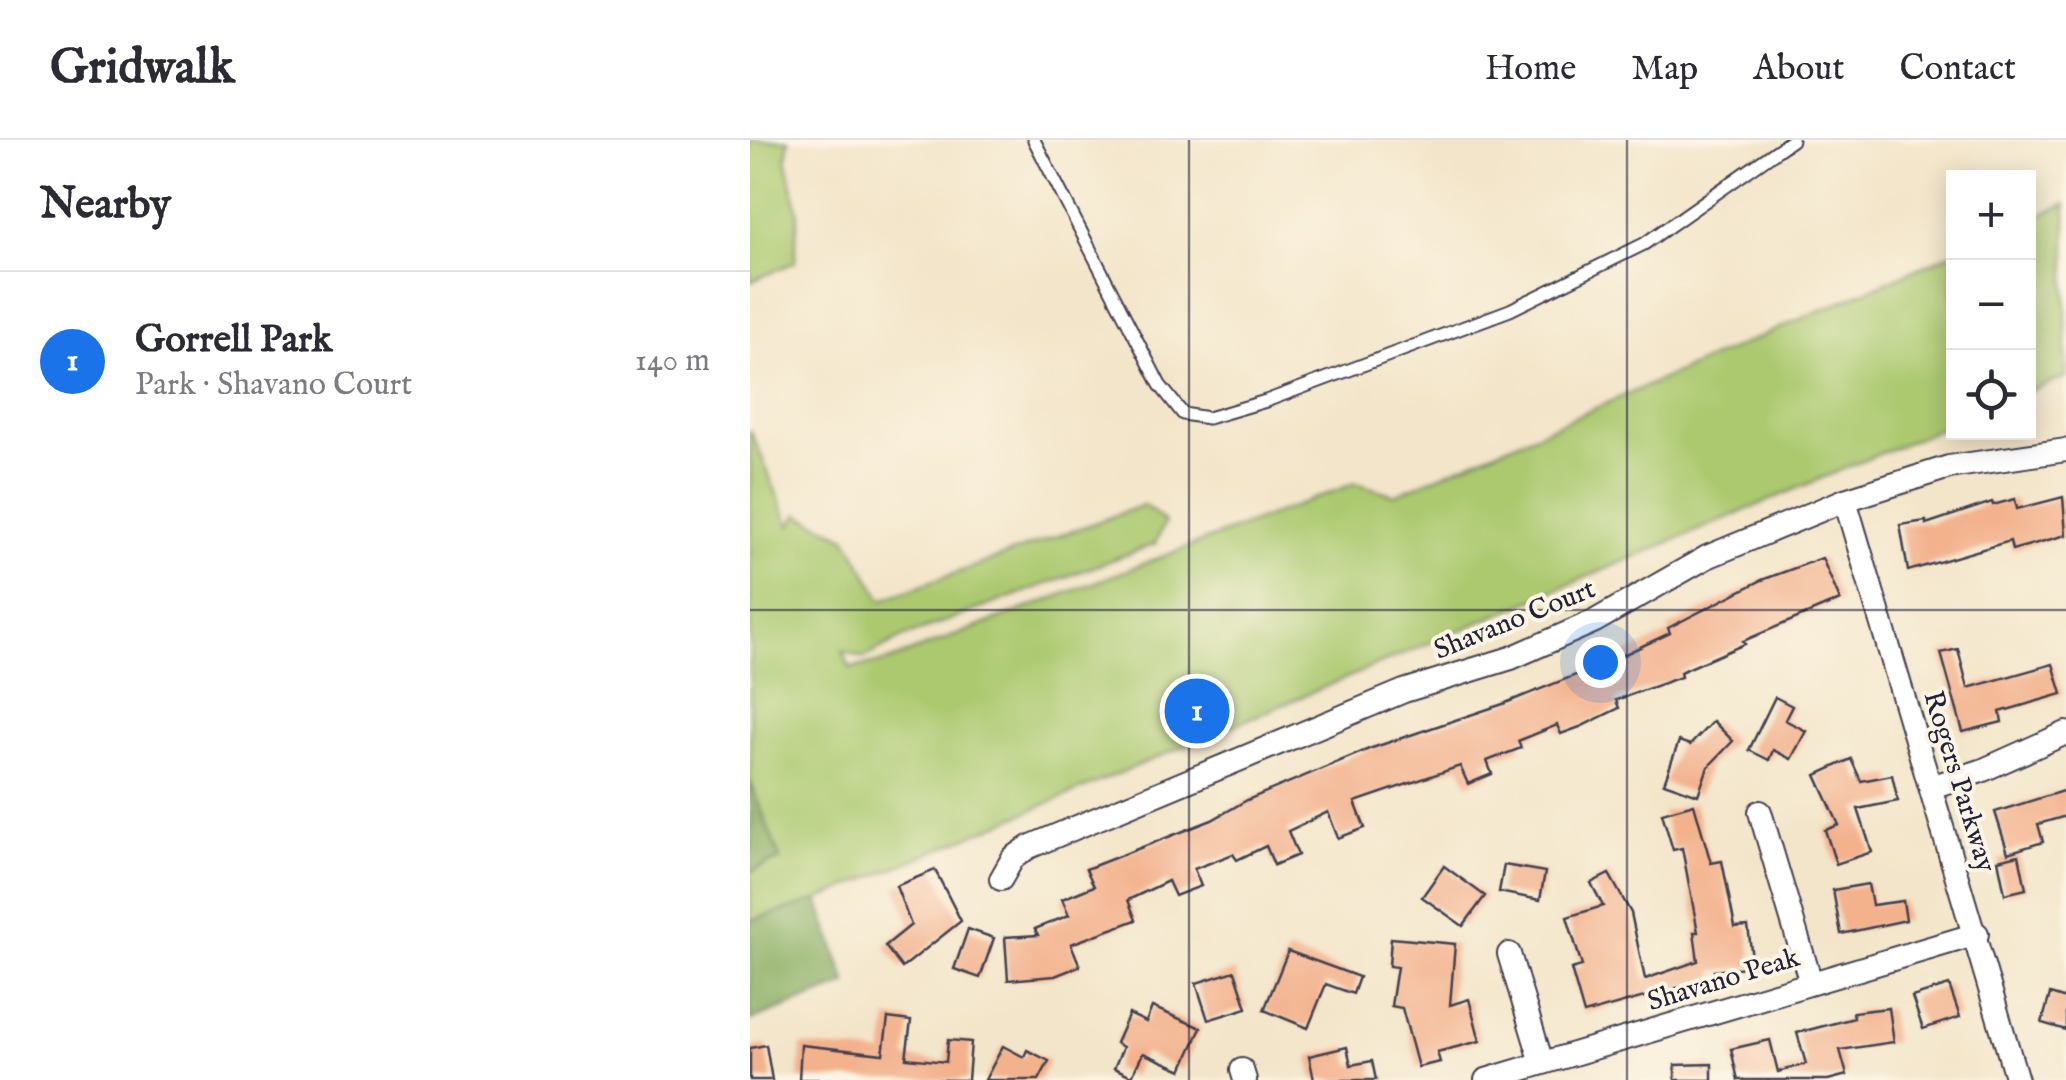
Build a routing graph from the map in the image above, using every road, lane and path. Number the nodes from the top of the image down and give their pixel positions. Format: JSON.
{"nodes":[{"id":1,"x":1034,"y":140,"type":"edge"},
{"id":2,"x":1792,"y":140,"type":"edge"},
{"id":3,"x":2066,"y":450,"type":"edge"},
{"id":4,"x":1845,"y":500,"type":"junction"},
{"id":5,"x":2066,"y":733,"type":"edge"},
{"id":6,"x":1931,"y":787,"type":"junction"},
{"id":7,"x":1760,"y":812,"type":"dead end"},
{"id":8,"x":1001,"y":879,"type":"dead end"},
{"id":9,"x":1977,"y":934,"type":"junction"},
{"id":10,"x":1510,"y":954,"type":"dead end"},
{"id":11,"x":1811,"y":983,"type":"junction"},
{"id":12,"x":1542,"y":1064,"type":"junction"},
{"id":13,"x":1486,"y":1080,"type":"edge"},
{"id":14,"x":2017,"y":1080,"type":"edge"}],
"edges":[{"from":1,"to":2,"type":"lane"},
{"from":3,"to":4,"type":"street","name":"Shavano Court"},
{"from":4,"to":6,"type":"street","name":"Rogers Parkway"},
{"from":4,"to":8,"type":"street","name":"Shavano Court"},
{"from":5,"to":6,"type":"street"},
{"from":6,"to":9,"type":"street","name":"Rogers Parkway"},
{"from":7,"to":11,"type":"street"},
{"from":9,"to":11,"type":"street","name":"Shavano Peak"},
{"from":9,"to":14,"type":"street","name":"Rogers Parkway"},
{"from":10,"to":12,"type":"street"},
{"from":11,"to":12,"type":"street","name":"Shavano Peak"},
{"from":12,"to":13,"type":"street","name":"Shavano Peak"}]}
